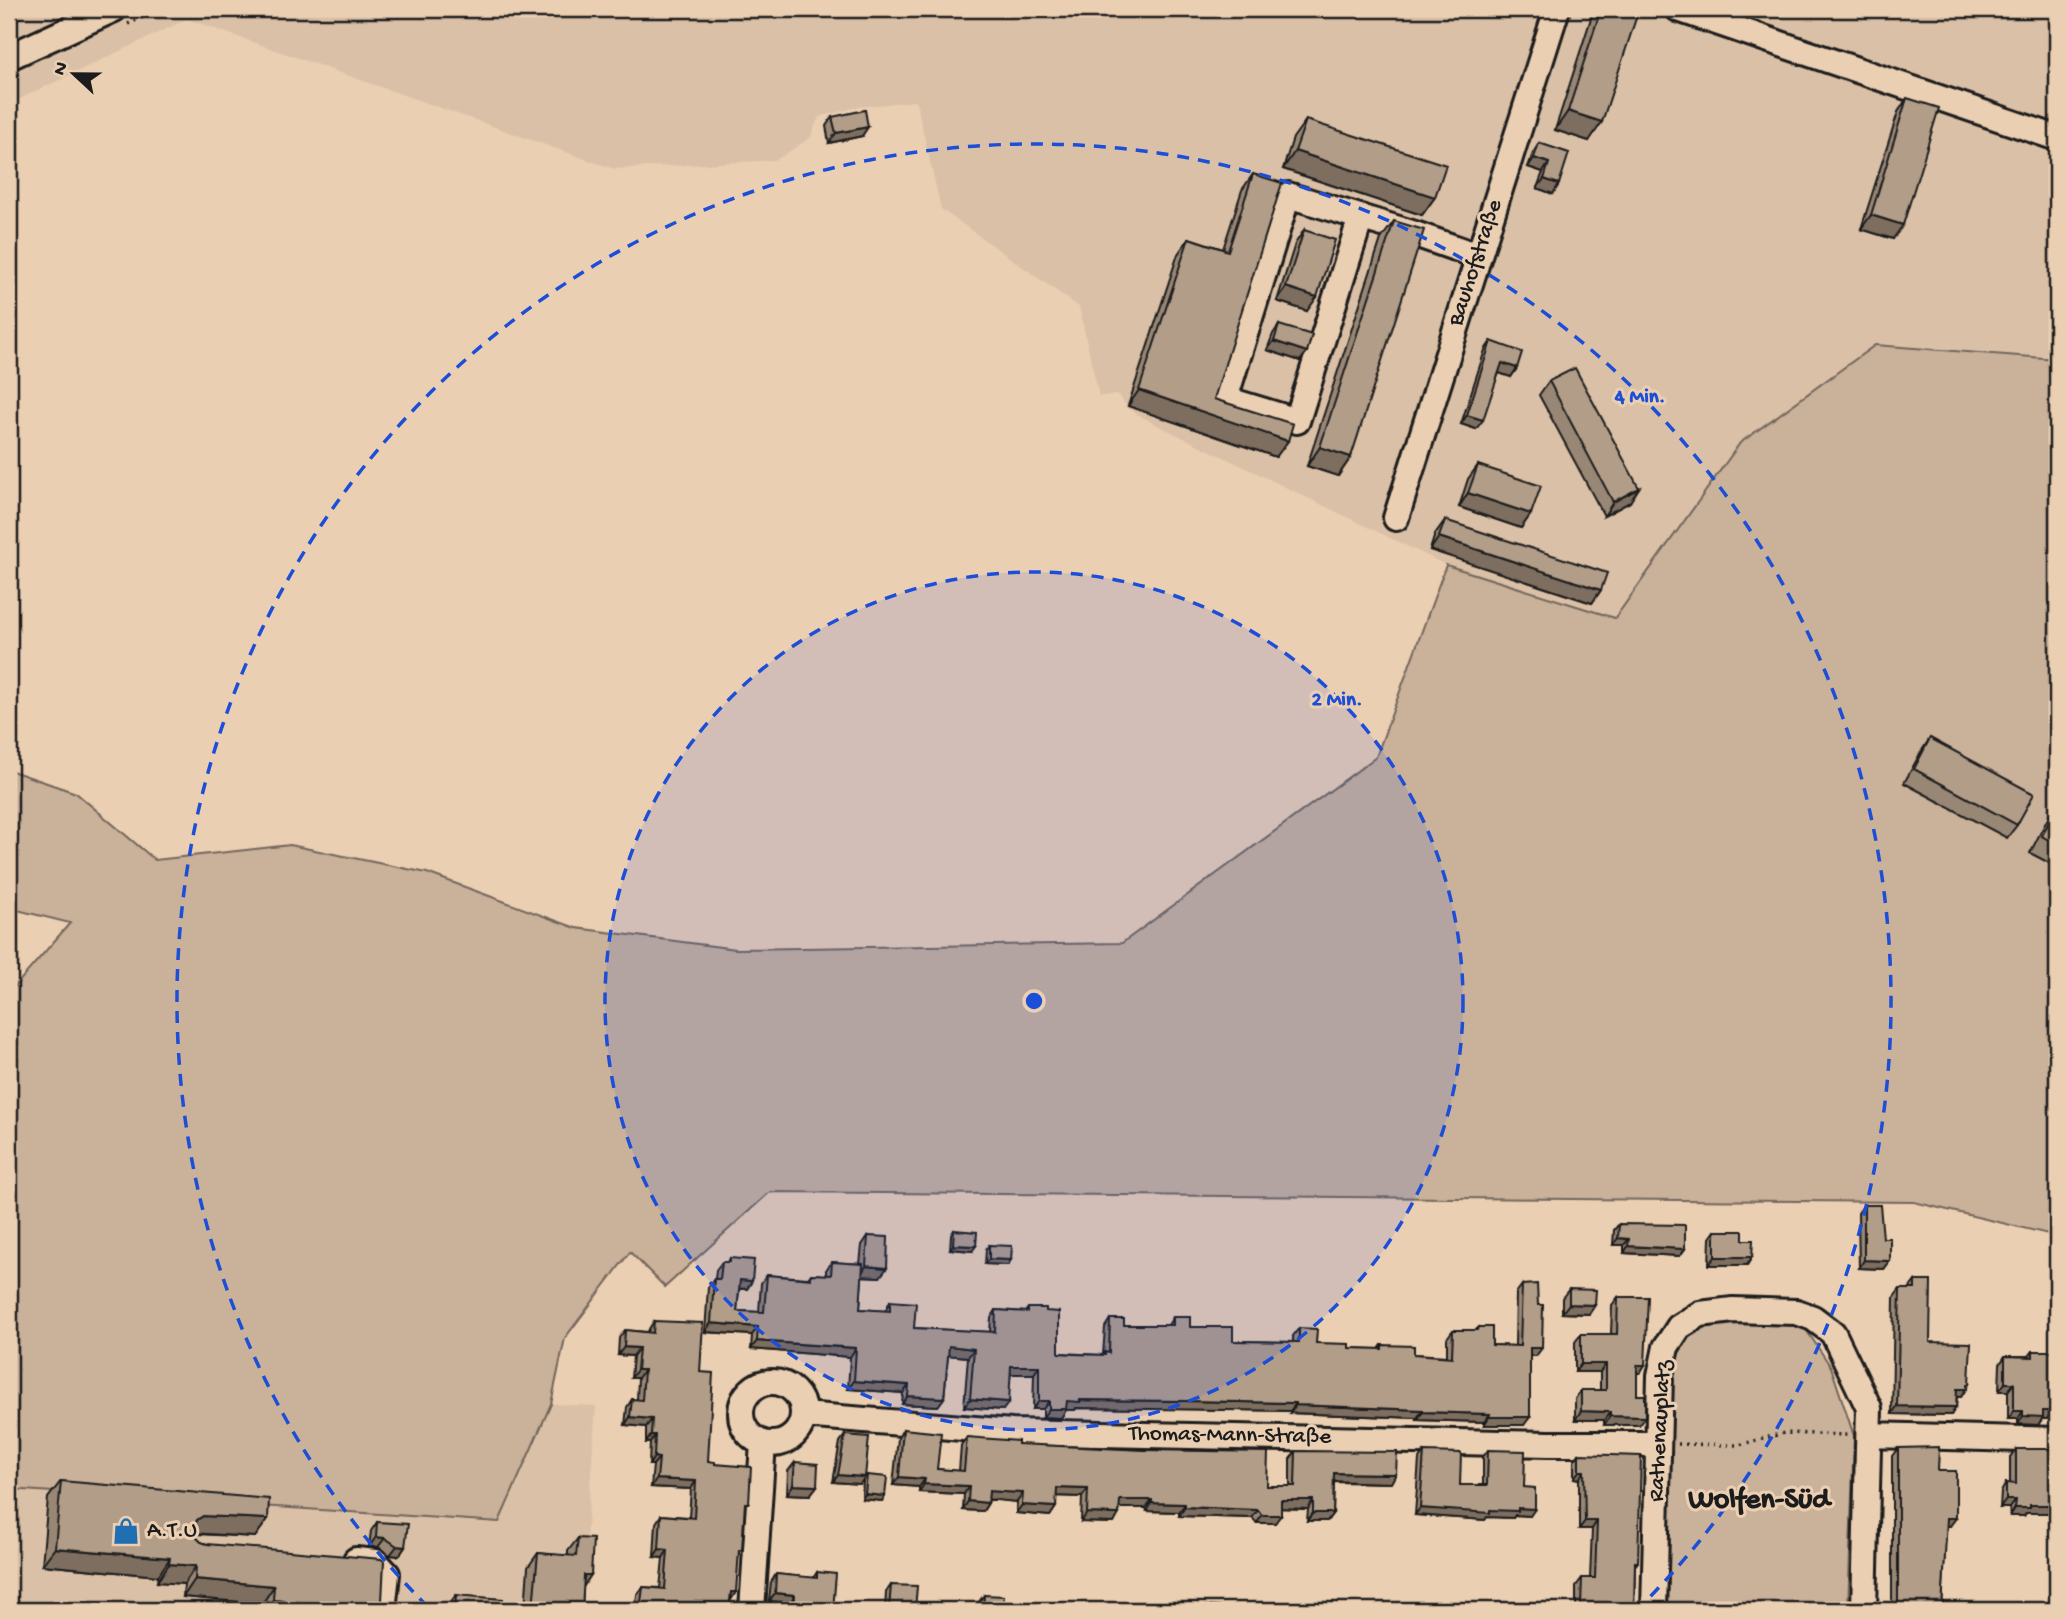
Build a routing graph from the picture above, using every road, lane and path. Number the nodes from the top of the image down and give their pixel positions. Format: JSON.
{"nodes":[{"id":1,"x":114,"y":9,"type":"edge"},
{"id":2,"x":1556,"y":9,"type":"edge"},
{"id":3,"x":1678,"y":9,"type":"edge"},
{"id":4,"x":9,"y":57,"type":"edge"},
{"id":5,"x":2057,"y":138,"type":"edge"},
{"id":6,"x":1361,"y":217,"type":"junction"},
{"id":7,"x":1478,"y":256,"type":"junction"},
{"id":8,"x":1396,"y":518,"type":"dead end"},
{"id":9,"x":803,"y":1415,"type":"junction"},
{"id":10,"x":1870,"y":1435,"type":"junction"},
{"id":11,"x":2057,"y":1440,"type":"edge"},
{"id":12,"x":763,"y":1443,"type":"junction"},
{"id":13,"x":1670,"y":1444,"type":"junction"},
{"id":14,"x":335,"y":1559,"type":"edge"},
{"id":15,"x":383,"y":1610,"type":"edge"},
{"id":16,"x":752,"y":1610,"type":"edge"},
{"id":17,"x":1654,"y":1610,"type":"edge"},
{"id":18,"x":1864,"y":1610,"type":"edge"}],
"edges":[{"from":1,"to":4,"type":"street"},
{"from":2,"to":7,"type":"street","name":"Bauhofstraße"},
{"from":3,"to":5,"type":"street"},
{"from":6,"to":6,"type":"street"},
{"from":6,"to":7,"type":"street"},
{"from":7,"to":8,"type":"street","name":"Bauhofstraße"},
{"from":9,"to":12,"type":"street"},
{"from":9,"to":12,"type":"street"},
{"from":9,"to":13,"type":"street","name":"Thomas-Mann-Straße"},
{"from":10,"to":11,"type":"street"},
{"from":10,"to":13,"type":"path"},
{"from":10,"to":13,"type":"street","name":"Rathenauplatz"},
{"from":10,"to":18,"type":"street","name":"Rathenauplatz"},
{"from":12,"to":16,"type":"street"},
{"from":13,"to":17,"type":"street","name":"Rathenauplatz"},
{"from":14,"to":15,"type":"street"}]}
